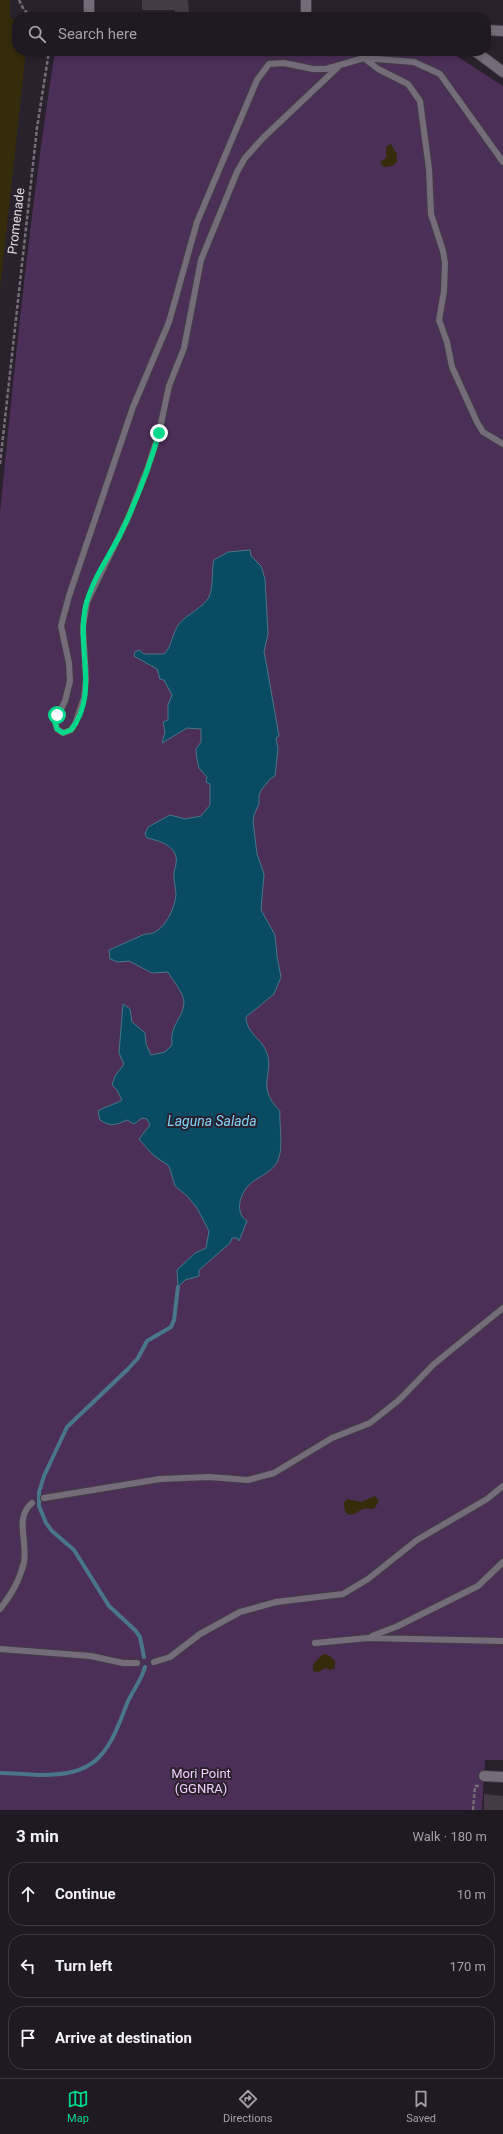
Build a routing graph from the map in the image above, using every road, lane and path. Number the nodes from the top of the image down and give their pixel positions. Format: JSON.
{"nodes":[{"id":1,"x":19,"y":0,"type":"edge"},
{"id":2,"x":89,"y":0,"type":"edge"},
{"id":3,"x":306,"y":0,"type":"edge"},
{"id":4,"x":26,"y":12,"type":"edge"},
{"id":5,"x":89,"y":12,"type":"edge"},
{"id":6,"x":306,"y":12,"type":"edge"},
{"id":7,"x":491,"y":30,"type":"edge"},
{"id":8,"x":503,"y":31,"type":"edge"},
{"id":9,"x":48,"y":56,"type":"edge"},
{"id":10,"x":482,"y":56,"type":"edge"},
{"id":11,"x":364,"y":58,"type":"junction"},
{"id":12,"x":338,"y":67,"type":"junction"},
{"id":13,"x":503,"y":72,"type":"edge"},
{"id":14,"x":503,"y":162,"type":"edge"},
{"id":15,"x":503,"y":444,"type":"edge"},
{"id":16,"x":0,"y":464,"type":"edge"},
{"id":17,"x":503,"y":1308,"type":"edge"},
{"id":18,"x":503,"y":1486,"type":"edge"},
{"id":19,"x":44,"y":1498,"type":"dead end"},
{"id":20,"x":32,"y":1503,"type":"dead end"},
{"id":21,"x":503,"y":1562,"type":"edge"},
{"id":22,"x":0,"y":1608,"type":"edge"},
{"id":23,"x":368,"y":1638,"type":"junction"},
{"id":24,"x":503,"y":1641,"type":"edge"},
{"id":25,"x":315,"y":1643,"type":"dead end"},
{"id":26,"x":0,"y":1649,"type":"edge"},
{"id":27,"x":154,"y":1662,"type":"dead end"},
{"id":28,"x":137,"y":1663,"type":"dead end"},
{"id":29,"x":484,"y":1776,"type":"joint"},
{"id":30,"x":503,"y":1777,"type":"edge"},
{"id":31,"x":473,"y":1810,"type":"edge"}],
"edges":[{"from":1,"to":4,"type":"path"},
{"from":2,"to":5,"type":"street"},
{"from":3,"to":6,"type":"street"},
{"from":7,"to":8,"type":"street"},
{"from":9,"to":16,"type":"path","name":"Promenade"},
{"from":10,"to":13,"type":"street"},
{"from":11,"to":12,"type":"lane"},
{"from":11,"to":14,"type":"lane"},
{"from":11,"to":15,"type":"lane"},
{"from":12,"to":12,"type":"lane"},
{"from":17,"to":19,"type":"lane"},
{"from":18,"to":27,"type":"lane"},
{"from":20,"to":22,"type":"lane"},
{"from":21,"to":23,"type":"lane"},
{"from":23,"to":24,"type":"lane"},
{"from":23,"to":25,"type":"lane"},
{"from":26,"to":28,"type":"lane"},
{"from":29,"to":30,"type":"street"},
{"from":29,"to":31,"type":"path"}]}
